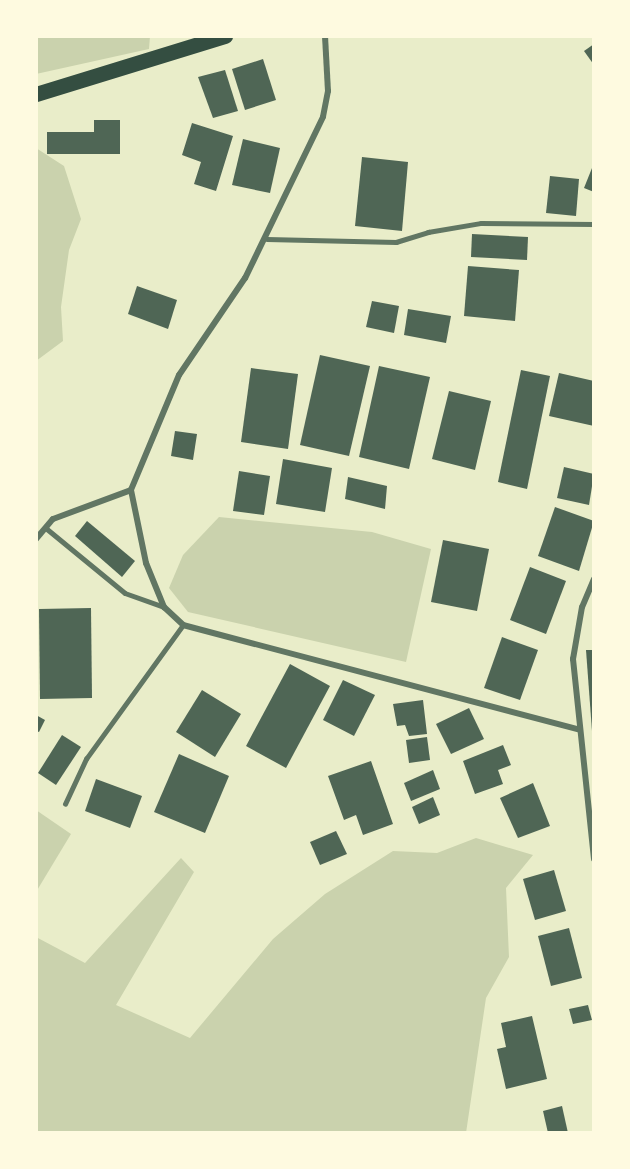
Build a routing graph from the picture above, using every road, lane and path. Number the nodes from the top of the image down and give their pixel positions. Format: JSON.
{"nodes":[{"id":1,"x":225,"y":36,"type":"edge"},
{"id":2,"x":324,"y":36,"type":"edge"},
{"id":3,"x":36,"y":94,"type":"edge"},
{"id":4,"x":594,"y":224,"type":"edge"},
{"id":5,"x":267,"y":239,"type":"junction"},
{"id":6,"x":131,"y":490,"type":"junction"},
{"id":7,"x":46,"y":528,"type":"junction"},
{"id":8,"x":36,"y":539,"type":"edge"},
{"id":9,"x":594,"y":579,"type":"edge"},
{"id":10,"x":164,"y":607,"type":"junction"},
{"id":11,"x":183,"y":625,"type":"junction"},
{"id":12,"x":578,"y":729,"type":"junction"},
{"id":13,"x":65,"y":804,"type":"dead end"},
{"id":14,"x":594,"y":859,"type":"edge"}],
"edges":[{"from":1,"to":3,"type":"main road"},
{"from":2,"to":5,"type":"street"},
{"from":4,"to":5,"type":"lane"},
{"from":5,"to":6,"type":"street"},
{"from":6,"to":7,"type":"street"},
{"from":6,"to":10,"type":"street"},
{"from":7,"to":8,"type":"street"},
{"from":7,"to":10,"type":"lane"},
{"from":9,"to":12,"type":"street"},
{"from":10,"to":11,"type":"street"},
{"from":11,"to":12,"type":"street"},
{"from":11,"to":13,"type":"lane"},
{"from":12,"to":14,"type":"street"}]}
